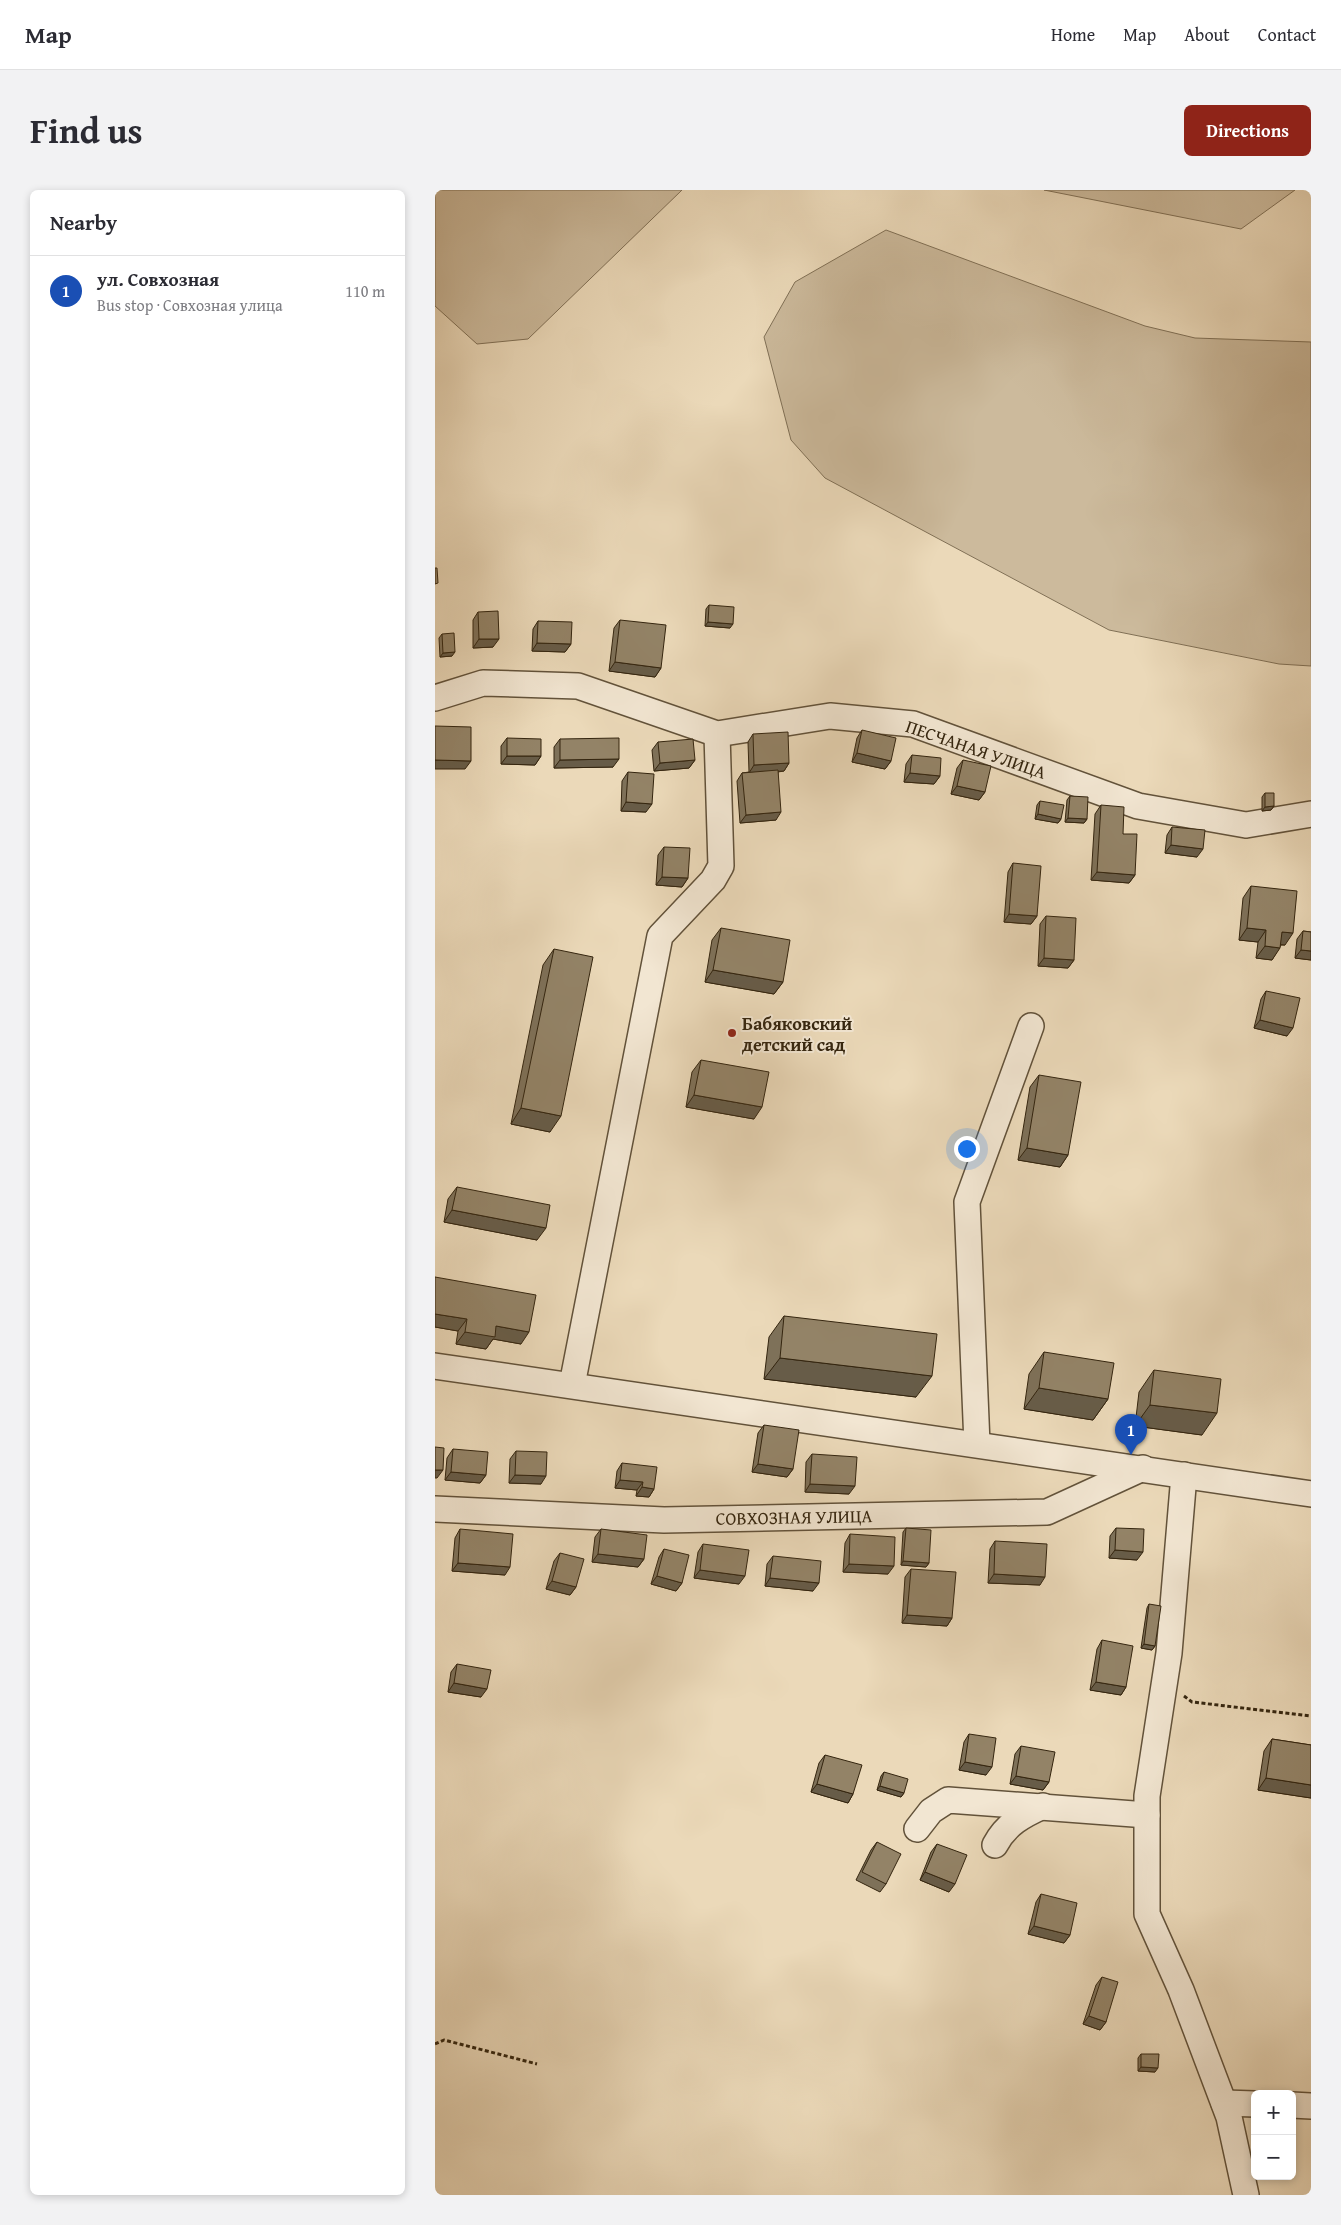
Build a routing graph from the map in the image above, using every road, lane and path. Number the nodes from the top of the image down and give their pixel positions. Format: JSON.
{"nodes":[{"id":1,"x":435,"y":698,"type":"edge"},
{"id":2,"x":717,"y":734,"type":"junction"},
{"id":3,"x":1311,"y":814,"type":"edge"},
{"id":4,"x":1031,"y":1026,"type":"dead end"},
{"id":5,"x":435,"y":1366,"type":"edge"},
{"id":6,"x":572,"y":1385,"type":"junction"},
{"id":7,"x":977,"y":1444,"type":"junction"},
{"id":8,"x":1143,"y":1468,"type":"junction"},
{"id":9,"x":1184,"y":1475,"type":"junction"},
{"id":10,"x":1311,"y":1494,"type":"edge"},
{"id":11,"x":435,"y":1509,"type":"edge"},
{"id":12,"x":1164,"y":1683,"type":"junction"},
{"id":13,"x":1311,"y":1716,"type":"edge"},
{"id":14,"x":1043,"y":1806,"type":"junction"},
{"id":15,"x":1147,"y":1815,"type":"junction"},
{"id":16,"x":917,"y":1829,"type":"dead end"},
{"id":17,"x":995,"y":1845,"type":"dead end"},
{"id":18,"x":435,"y":2044,"type":"edge"},
{"id":19,"x":537,"y":2064,"type":"dead end"},
{"id":20,"x":1224,"y":2103,"type":"junction"},
{"id":21,"x":1251,"y":2104,"type":"edge"},
{"id":22,"x":1296,"y":2105,"type":"edge"},
{"id":23,"x":1311,"y":2106,"type":"edge"},
{"id":24,"x":1246,"y":2195,"type":"edge"}],
"edges":[{"from":1,"to":2,"type":"street","name":"ПЕСЧАНАЯ УЛИЦА"},
{"from":2,"to":3,"type":"street","name":"ПЕСЧАНАЯ УЛИЦА"},
{"from":2,"to":6,"type":"street"},
{"from":4,"to":7,"type":"street"},
{"from":5,"to":6,"type":"street"},
{"from":6,"to":7,"type":"street"},
{"from":7,"to":8,"type":"street"},
{"from":8,"to":9,"type":"street"},
{"from":8,"to":11,"type":"street","name":"СОВХОЗНАЯ УЛИЦА"},
{"from":9,"to":10,"type":"street"},
{"from":9,"to":12,"type":"street"},
{"from":12,"to":13,"type":"path"},
{"from":12,"to":15,"type":"street"},
{"from":14,"to":15,"type":"street"},
{"from":14,"to":16,"type":"street"},
{"from":14,"to":17,"type":"street"},
{"from":15,"to":20,"type":"street"},
{"from":18,"to":19,"type":"path"},
{"from":20,"to":21,"type":"street"},
{"from":20,"to":24,"type":"street"},
{"from":22,"to":23,"type":"street"}]}
